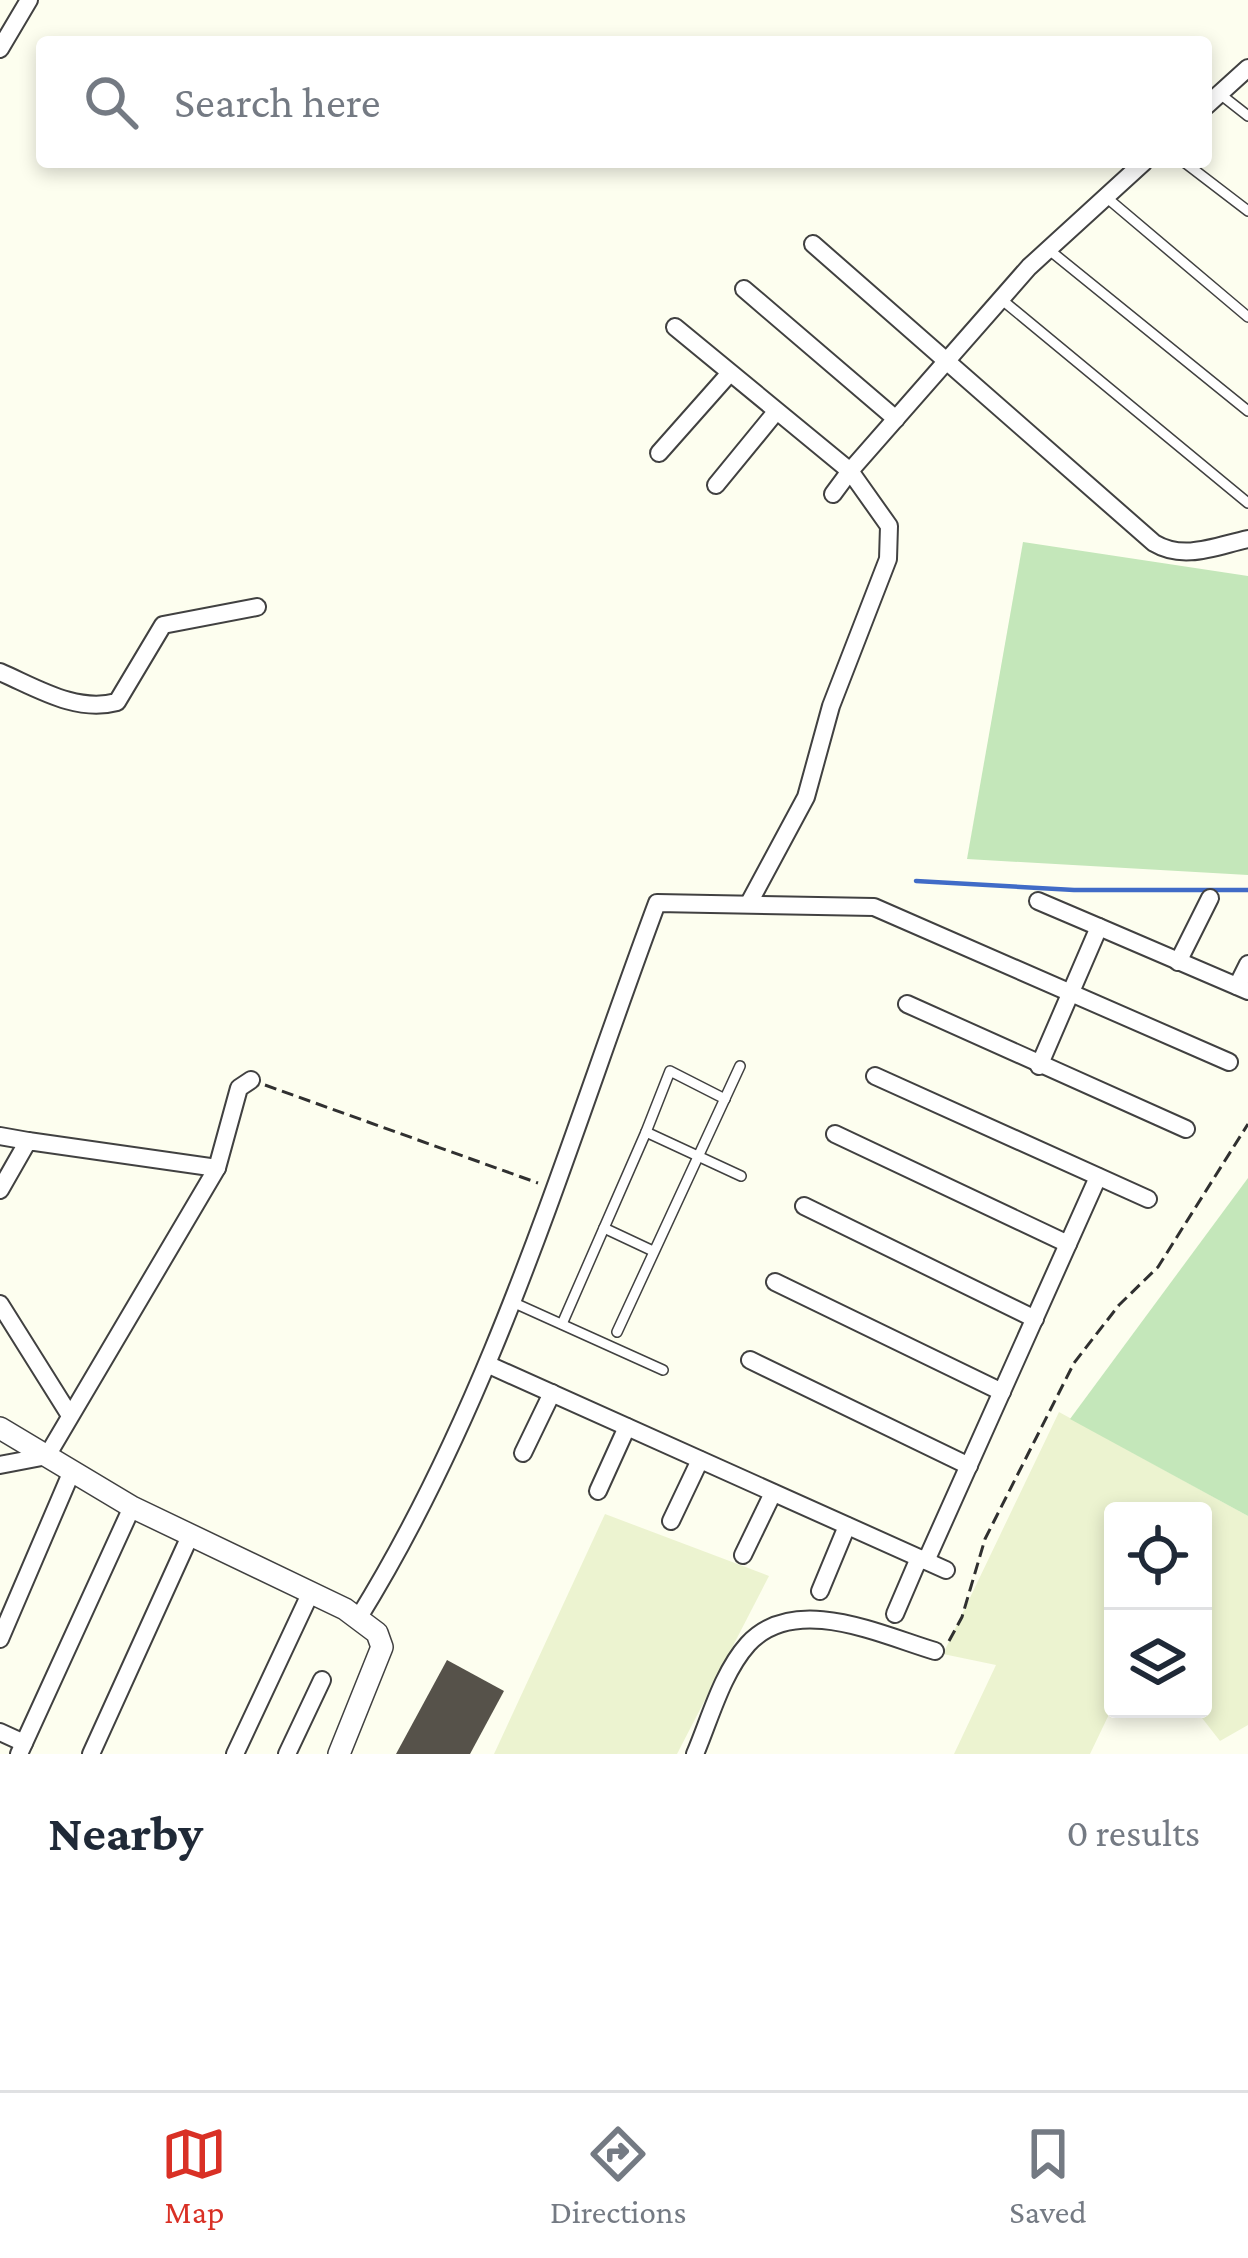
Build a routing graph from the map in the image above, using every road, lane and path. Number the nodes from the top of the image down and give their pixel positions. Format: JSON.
{"nodes":[{"id":1,"x":29,"y":0,"type":"edge"},
{"id":2,"x":0,"y":50,"type":"edge"},
{"id":3,"x":1248,"y":68,"type":"edge"},
{"id":4,"x":1213,"y":100,"type":"edge"},
{"id":5,"x":1248,"y":116,"type":"edge"},
{"id":6,"x":1137,"y":168,"type":"edge"},
{"id":7,"x":1192,"y":168,"type":"edge"},
{"id":8,"x":1106,"y":197,"type":"junction"},
{"id":9,"x":1248,"y":211,"type":"edge"},
{"id":10,"x":813,"y":244,"type":"dead end"},
{"id":11,"x":1048,"y":249,"type":"junction"},
{"id":12,"x":744,"y":289,"type":"dead end"},
{"id":13,"x":1001,"y":299,"type":"junction"},
{"id":14,"x":1248,"y":317,"type":"edge"},
{"id":15,"x":675,"y":327,"type":"dead end"},
{"id":16,"x":946,"y":362,"type":"junction"},
{"id":17,"x":729,"y":374,"type":"junction"},
{"id":18,"x":1248,"y":411,"type":"edge"},
{"id":19,"x":775,"y":413,"type":"junction"},
{"id":20,"x":896,"y":419,"type":"junction"},
{"id":21,"x":659,"y":453,"type":"dead end"},
{"id":22,"x":850,"y":471,"type":"junction"},
{"id":23,"x":716,"y":485,"type":"dead end"},
{"id":24,"x":833,"y":494,"type":"dead end"},
{"id":25,"x":1248,"y":503,"type":"edge"},
{"id":26,"x":1248,"y":539,"type":"edge"},
{"id":27,"x":257,"y":607,"type":"dead end"},
{"id":28,"x":0,"y":672,"type":"edge"},
{"id":29,"x":1210,"y":898,"type":"dead end"},
{"id":30,"x":1038,"y":901,"type":"dead end"},
{"id":31,"x":749,"y":903,"type":"junction"},
{"id":32,"x":1099,"y":928,"type":"junction"},
{"id":33,"x":1178,"y":962,"type":"junction"},
{"id":34,"x":1248,"y":964,"type":"edge"},
{"id":35,"x":1242,"y":989,"type":"edge"},
{"id":36,"x":1071,"y":994,"type":"junction"},
{"id":37,"x":907,"y":1004,"type":"dead end"},
{"id":38,"x":1229,"y":1062,"type":"dead end"},
{"id":39,"x":740,"y":1066,"type":"dead end"},
{"id":40,"x":1040,"y":1066,"type":"junction"},
{"id":41,"x":875,"y":1076,"type":"dead end"},
{"id":42,"x":251,"y":1080,"type":"joint"},
{"id":43,"x":725,"y":1099,"type":"junction"},
{"id":44,"x":1248,"y":1124,"type":"edge"},
{"id":45,"x":1186,"y":1130,"type":"dead end"},
{"id":46,"x":646,"y":1132,"type":"junction"},
{"id":47,"x":835,"y":1134,"type":"dead end"},
{"id":48,"x":0,"y":1136,"type":"edge"},
{"id":49,"x":28,"y":1141,"type":"junction"},
{"id":50,"x":698,"y":1156,"type":"junction"},
{"id":51,"x":217,"y":1168,"type":"junction"},
{"id":52,"x":741,"y":1176,"type":"dead end"},
{"id":53,"x":1099,"y":1177,"type":"junction"},
{"id":54,"x":551,"y":1188,"type":"junction"},
{"id":55,"x":0,"y":1190,"type":"edge"},
{"id":56,"x":1148,"y":1199,"type":"dead end"},
{"id":57,"x":804,"y":1206,"type":"dead end"},
{"id":58,"x":604,"y":1228,"type":"junction"},
{"id":59,"x":1068,"y":1244,"type":"junction"},
{"id":60,"x":653,"y":1251,"type":"junction"},
{"id":61,"x":775,"y":1282,"type":"dead end"},
{"id":62,"x":510,"y":1301,"type":"junction"},
{"id":63,"x":0,"y":1304,"type":"edge"},
{"id":64,"x":1035,"y":1318,"type":"junction"},
{"id":65,"x":562,"y":1324,"type":"junction"},
{"id":66,"x":617,"y":1332,"type":"dead end"},
{"id":67,"x":750,"y":1360,"type":"dead end"},
{"id":68,"x":489,"y":1365,"type":"junction"},
{"id":69,"x":663,"y":1370,"type":"dead end"},
{"id":70,"x":1002,"y":1392,"type":"junction"},
{"id":71,"x":552,"y":1393,"type":"junction"},
{"id":72,"x":69,"y":1414,"type":"junction"},
{"id":73,"x":627,"y":1427,"type":"junction"},
{"id":74,"x":0,"y":1428,"type":"edge"},
{"id":75,"x":523,"y":1453,"type":"dead end"},
{"id":76,"x":47,"y":1456,"type":"junction"},
{"id":77,"x":700,"y":1460,"type":"junction"},
{"id":78,"x":0,"y":1465,"type":"edge"},
{"id":79,"x":968,"y":1466,"type":"junction"},
{"id":80,"x":72,"y":1472,"type":"junction"},
{"id":81,"x":598,"y":1491,"type":"dead end"},
{"id":82,"x":773,"y":1492,"type":"junction"},
{"id":83,"x":132,"y":1507,"type":"junction"},
{"id":84,"x":671,"y":1521,"type":"dead end"},
{"id":85,"x":847,"y":1526,"type":"junction"},
{"id":86,"x":190,"y":1536,"type":"junction"},
{"id":87,"x":743,"y":1555,"type":"dead end"},
{"id":88,"x":922,"y":1560,"type":"junction"},
{"id":89,"x":946,"y":1570,"type":"dead end"},
{"id":90,"x":820,"y":1591,"type":"dead end"},
{"id":91,"x":311,"y":1592,"type":"junction"},
{"id":92,"x":895,"y":1614,"type":"dead end"},
{"id":93,"x":359,"y":1617,"type":"junction"},
{"id":94,"x":0,"y":1639,"type":"edge"},
{"id":95,"x":935,"y":1651,"type":"joint"},
{"id":96,"x":322,"y":1680,"type":"dead end"},
{"id":97,"x":0,"y":1732,"type":"edge"},
{"id":98,"x":21,"y":1749,"type":"edge"},
{"id":99,"x":91,"y":1754,"type":"edge"},
{"id":100,"x":235,"y":1754,"type":"edge"},
{"id":101,"x":287,"y":1754,"type":"edge"},
{"id":102,"x":340,"y":1754,"type":"edge"},
{"id":103,"x":694,"y":1754,"type":"edge"}],
"edges":[{"from":1,"to":2,"type":"street"},
{"from":3,"to":4,"type":"street"},
{"from":4,"to":5,"type":"lane"},
{"from":6,"to":8,"type":"street"},
{"from":7,"to":9,"type":"lane"},
{"from":8,"to":11,"type":"street"},
{"from":8,"to":14,"type":"lane"},
{"from":10,"to":16,"type":"street"},
{"from":11,"to":13,"type":"street"},
{"from":11,"to":18,"type":"lane"},
{"from":12,"to":20,"type":"street"},
{"from":13,"to":16,"type":"street"},
{"from":13,"to":25,"type":"lane"},
{"from":15,"to":17,"type":"street"},
{"from":16,"to":20,"type":"street"},
{"from":16,"to":26,"type":"street"},
{"from":17,"to":19,"type":"street"},
{"from":17,"to":21,"type":"street"},
{"from":19,"to":22,"type":"street"},
{"from":19,"to":23,"type":"street"},
{"from":20,"to":22,"type":"street"},
{"from":22,"to":24,"type":"street"},
{"from":22,"to":31,"type":"street"},
{"from":27,"to":28,"type":"street"},
{"from":29,"to":33,"type":"street"},
{"from":30,"to":32,"type":"street"},
{"from":31,"to":36,"type":"street"},
{"from":31,"to":54,"type":"street"},
{"from":32,"to":33,"type":"street"},
{"from":32,"to":36,"type":"street"},
{"from":33,"to":35,"type":"street"},
{"from":34,"to":35,"type":"street"},
{"from":36,"to":38,"type":"street"},
{"from":36,"to":40,"type":"street"},
{"from":37,"to":40,"type":"street"},
{"from":39,"to":43,"type":"lane"},
{"from":40,"to":45,"type":"street"},
{"from":41,"to":53,"type":"street"},
{"from":42,"to":51,"type":"street"},
{"from":42,"to":54,"type":"path"},
{"from":43,"to":46,"type":"lane"},
{"from":43,"to":50,"type":"lane"},
{"from":44,"to":95,"type":"path"},
{"from":46,"to":50,"type":"lane"},
{"from":46,"to":58,"type":"lane"},
{"from":47,"to":59,"type":"street"},
{"from":48,"to":49,"type":"street"},
{"from":49,"to":51,"type":"street"},
{"from":49,"to":55,"type":"street"},
{"from":50,"to":52,"type":"lane"},
{"from":50,"to":60,"type":"lane"},
{"from":51,"to":72,"type":"street"},
{"from":53,"to":56,"type":"street"},
{"from":53,"to":59,"type":"street"},
{"from":54,"to":62,"type":"street"},
{"from":57,"to":64,"type":"street"},
{"from":58,"to":60,"type":"lane"},
{"from":58,"to":65,"type":"lane"},
{"from":59,"to":64,"type":"street"},
{"from":60,"to":66,"type":"lane"},
{"from":61,"to":70,"type":"street"},
{"from":62,"to":65,"type":"lane"},
{"from":62,"to":68,"type":"street"},
{"from":63,"to":72,"type":"street"},
{"from":64,"to":70,"type":"street"},
{"from":65,"to":69,"type":"lane"},
{"from":67,"to":79,"type":"street"},
{"from":68,"to":71,"type":"street"},
{"from":68,"to":93,"type":"street"},
{"from":70,"to":79,"type":"street"},
{"from":71,"to":73,"type":"street"},
{"from":71,"to":75,"type":"street"},
{"from":72,"to":76,"type":"street"},
{"from":73,"to":77,"type":"street"},
{"from":73,"to":81,"type":"street"},
{"from":74,"to":76,"type":"street"},
{"from":76,"to":78,"type":"street"},
{"from":76,"to":80,"type":"street"},
{"from":77,"to":82,"type":"street"},
{"from":77,"to":84,"type":"street"},
{"from":79,"to":88,"type":"street"},
{"from":80,"to":83,"type":"street"},
{"from":80,"to":94,"type":"street"},
{"from":82,"to":85,"type":"street"},
{"from":82,"to":87,"type":"street"},
{"from":83,"to":86,"type":"street"},
{"from":83,"to":98,"type":"street"},
{"from":85,"to":88,"type":"street"},
{"from":85,"to":90,"type":"street"},
{"from":86,"to":91,"type":"street"},
{"from":86,"to":99,"type":"street"},
{"from":88,"to":89,"type":"street"},
{"from":88,"to":92,"type":"street"},
{"from":91,"to":93,"type":"street"},
{"from":91,"to":100,"type":"street"},
{"from":93,"to":102,"type":"street"},
{"from":95,"to":103,"type":"street"},
{"from":96,"to":101,"type":"street"},
{"from":97,"to":98,"type":"street"}]}
